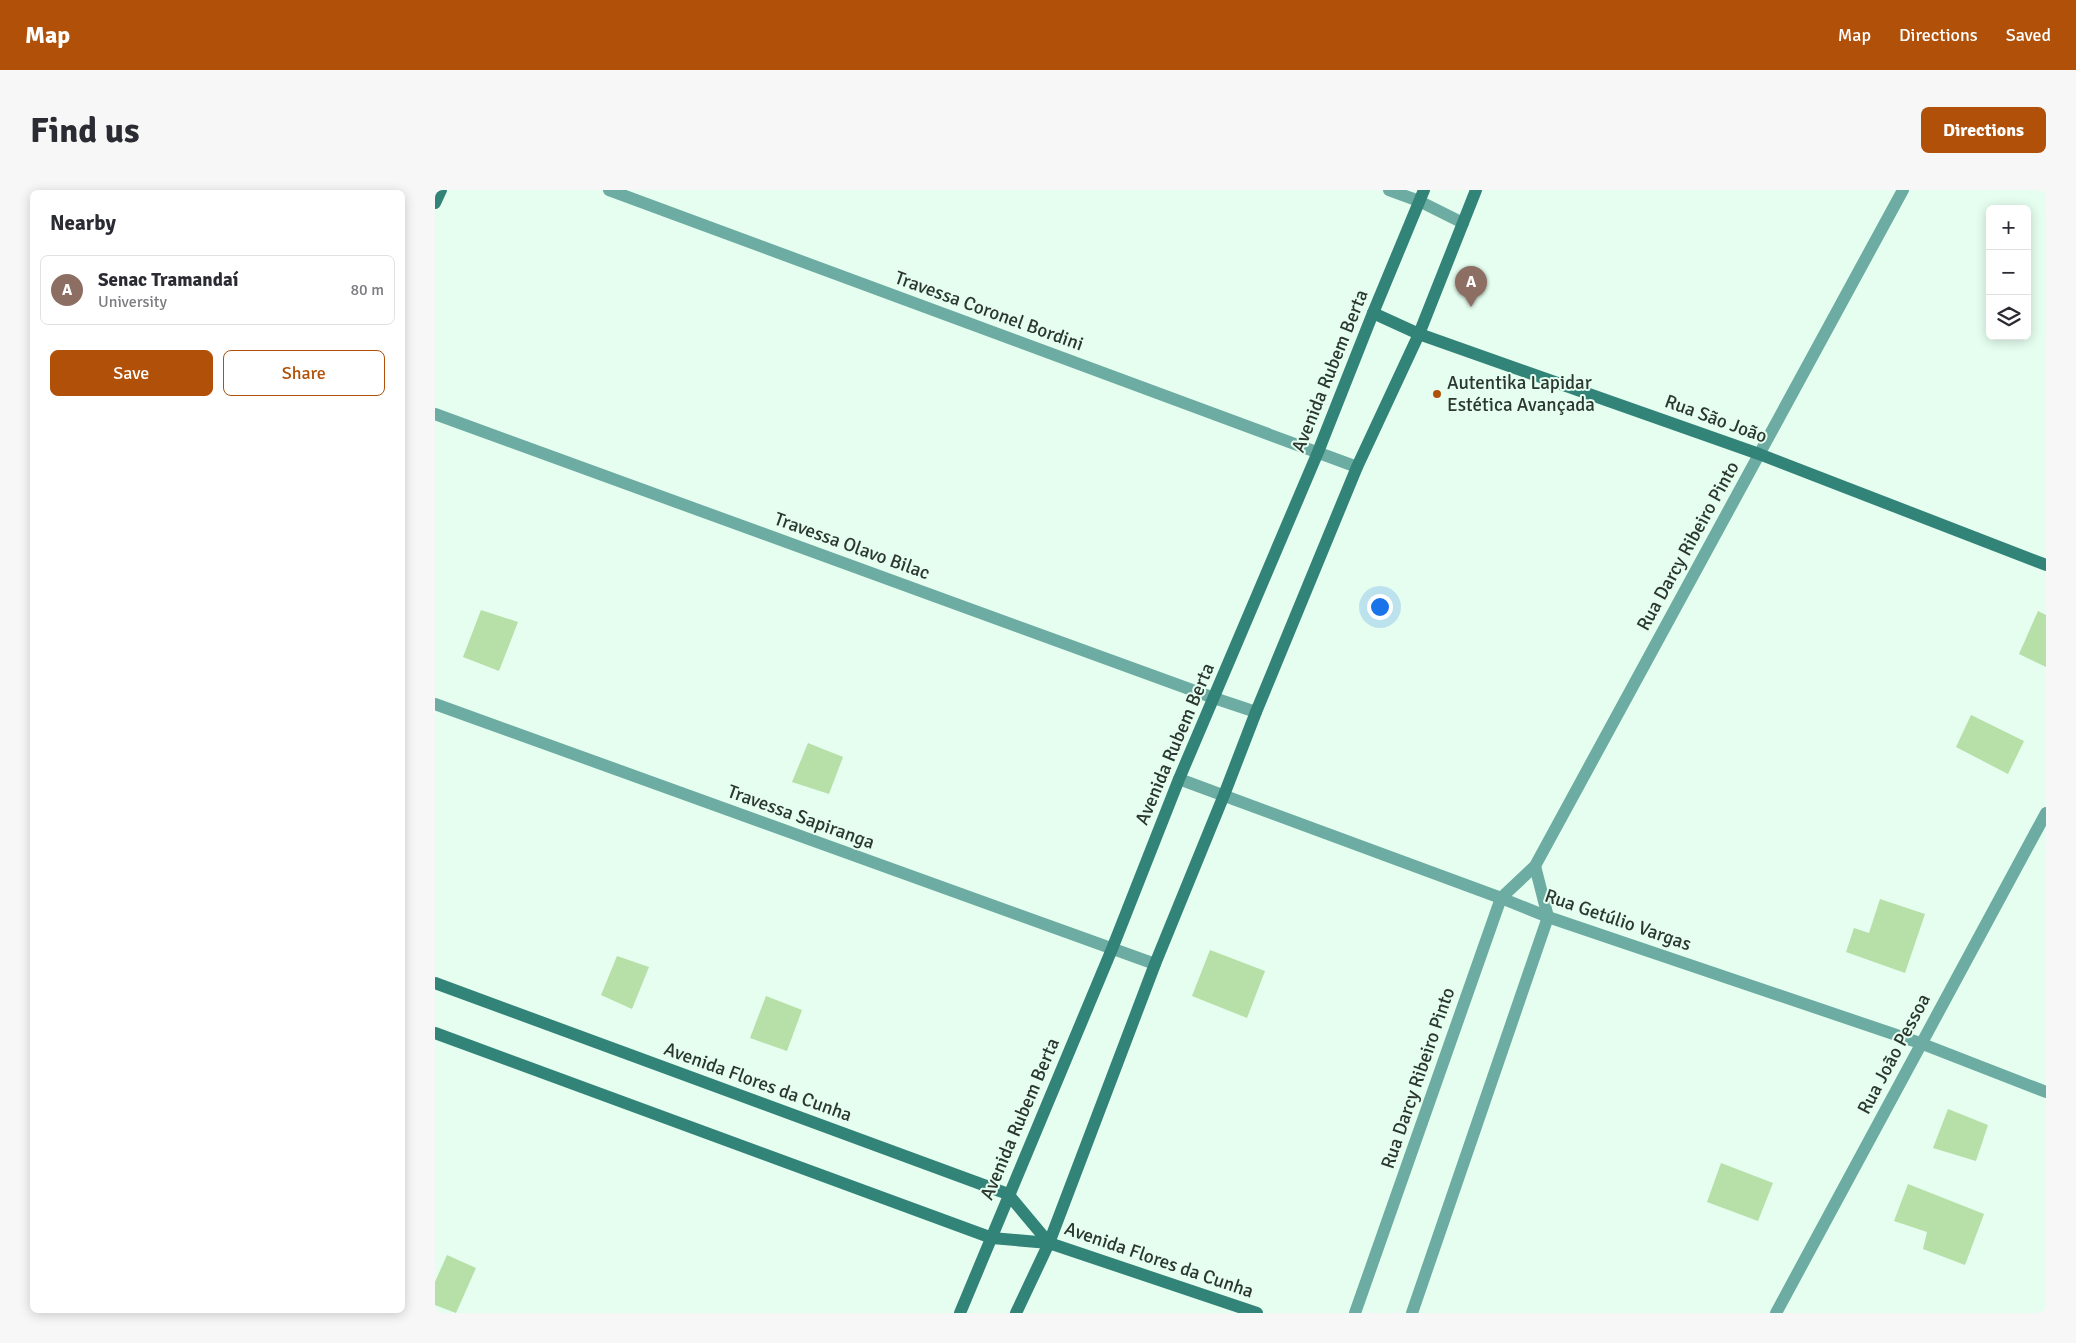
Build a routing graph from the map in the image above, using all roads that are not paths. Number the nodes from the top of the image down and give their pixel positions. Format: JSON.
{"nodes":[{"id":1,"x":441,"y":190,"type":"edge"},
{"id":2,"x":609,"y":190,"type":"edge"},
{"id":3,"x":1389,"y":190,"type":"edge"},
{"id":4,"x":1476,"y":190,"type":"edge"},
{"id":5,"x":1903,"y":190,"type":"edge"},
{"id":6,"x":1422,"y":195,"type":"edge"},
{"id":7,"x":435,"y":203,"type":"edge"},
{"id":8,"x":1463,"y":223,"type":"junction"},
{"id":9,"x":1373,"y":313,"type":"junction"},
{"id":10,"x":1419,"y":334,"type":"junction"},
{"id":11,"x":435,"y":414,"type":"edge"},
{"id":12,"x":1318,"y":452,"type":"junction"},
{"id":13,"x":1759,"y":454,"type":"junction"},
{"id":14,"x":1357,"y":467,"type":"junction"},
{"id":15,"x":2046,"y":565,"type":"edge"},
{"id":16,"x":1214,"y":698,"type":"junction"},
{"id":17,"x":435,"y":704,"type":"edge"},
{"id":18,"x":1256,"y":712,"type":"junction"},
{"id":19,"x":1179,"y":779,"type":"junction"},
{"id":20,"x":1224,"y":795,"type":"junction"},
{"id":21,"x":2046,"y":813,"type":"edge"},
{"id":22,"x":1535,"y":866,"type":"junction"},
{"id":23,"x":1501,"y":898,"type":"junction"},
{"id":24,"x":1548,"y":917,"type":"junction"},
{"id":25,"x":1111,"y":949,"type":"junction"},
{"id":26,"x":1155,"y":964,"type":"junction"},
{"id":27,"x":435,"y":983,"type":"edge"},
{"id":28,"x":435,"y":1033,"type":"edge"},
{"id":29,"x":1920,"y":1043,"type":"junction"},
{"id":30,"x":2046,"y":1092,"type":"edge"},
{"id":31,"x":1008,"y":1194,"type":"junction"},
{"id":32,"x":992,"y":1238,"type":"junction"},
{"id":33,"x":1049,"y":1242,"type":"junction"},
{"id":34,"x":960,"y":1313,"type":"edge"},
{"id":35,"x":1017,"y":1313,"type":"edge"},
{"id":36,"x":1257,"y":1313,"type":"edge"},
{"id":37,"x":1355,"y":1313,"type":"edge"},
{"id":38,"x":1412,"y":1313,"type":"edge"},
{"id":39,"x":1775,"y":1313,"type":"edge"}],
"edges":[{"from":1,"to":7,"type":"main road"},
{"from":2,"to":12,"type":"street","name":"Travessa Coronel Bordini"},
{"from":3,"to":6,"type":"street"},
{"from":4,"to":8,"type":"main road"},
{"from":5,"to":13,"type":"street","name":"Rua Darcy Ribeiro Pinto"},
{"from":6,"to":8,"type":"street"},
{"from":6,"to":9,"type":"main road","name":"Avenida Rubem Berta"},
{"from":8,"to":10,"type":"main road"},
{"from":9,"to":10,"type":"main road","name":"Rua São João"},
{"from":9,"to":12,"type":"main road","name":"Avenida Rubem Berta"},
{"from":10,"to":13,"type":"main road","name":"Rua São João"},
{"from":10,"to":14,"type":"main road"},
{"from":11,"to":16,"type":"street","name":"Travessa Olavo Bilac"},
{"from":12,"to":14,"type":"street","name":"Travessa Coronel Bordini"},
{"from":12,"to":16,"type":"main road","name":"Avenida Rubem Berta"},
{"from":13,"to":15,"type":"main road","name":"Rua São João"},
{"from":13,"to":22,"type":"street","name":"Rua Darcy Ribeiro Pinto"},
{"from":14,"to":18,"type":"main road"},
{"from":16,"to":18,"type":"street","name":"Travessa Olavo Bilac"},
{"from":16,"to":19,"type":"main road","name":"Avenida Rubem Berta"},
{"from":17,"to":25,"type":"street","name":"Travessa Sapiranga"},
{"from":18,"to":20,"type":"main road"},
{"from":19,"to":20,"type":"street","name":"Rua Getúlio Vargas"},
{"from":19,"to":25,"type":"main road","name":"Avenida Rubem Berta"},
{"from":20,"to":23,"type":"street","name":"Rua Getúlio Vargas"},
{"from":20,"to":26,"type":"main road"},
{"from":21,"to":29,"type":"street","name":"Rua João Pessoa"},
{"from":22,"to":23,"type":"street","name":"Rua Darcy Ribeiro Pinto"},
{"from":22,"to":24,"type":"street"},
{"from":23,"to":24,"type":"street","name":"Rua Getúlio Vargas"},
{"from":23,"to":37,"type":"street","name":"Rua Darcy Ribeiro Pinto"},
{"from":24,"to":29,"type":"street","name":"Rua Getúlio Vargas"},
{"from":24,"to":38,"type":"street"},
{"from":25,"to":26,"type":"street","name":"Travessa Sapiranga"},
{"from":25,"to":31,"type":"main road","name":"Avenida Rubem Berta"},
{"from":26,"to":33,"type":"main road"},
{"from":27,"to":31,"type":"main road","name":"Avenida Flores da Cunha"},
{"from":28,"to":32,"type":"main road","name":"Avenida Flores da Cunha"},
{"from":29,"to":30,"type":"street","name":"Rua Getúlio Vargas"},
{"from":29,"to":39,"type":"street","name":"Rua João Pessoa"},
{"from":31,"to":32,"type":"main road","name":"Avenida Rubem Berta"},
{"from":31,"to":33,"type":"main road","name":"Avenida Flores da Cunha"},
{"from":32,"to":33,"type":"main road","name":"Avenida Flores da Cunha"},
{"from":32,"to":34,"type":"main road","name":"Avenida Rubem Berta"},
{"from":33,"to":35,"type":"main road"},
{"from":33,"to":36,"type":"main road","name":"Avenida Flores da Cunha"}]}
